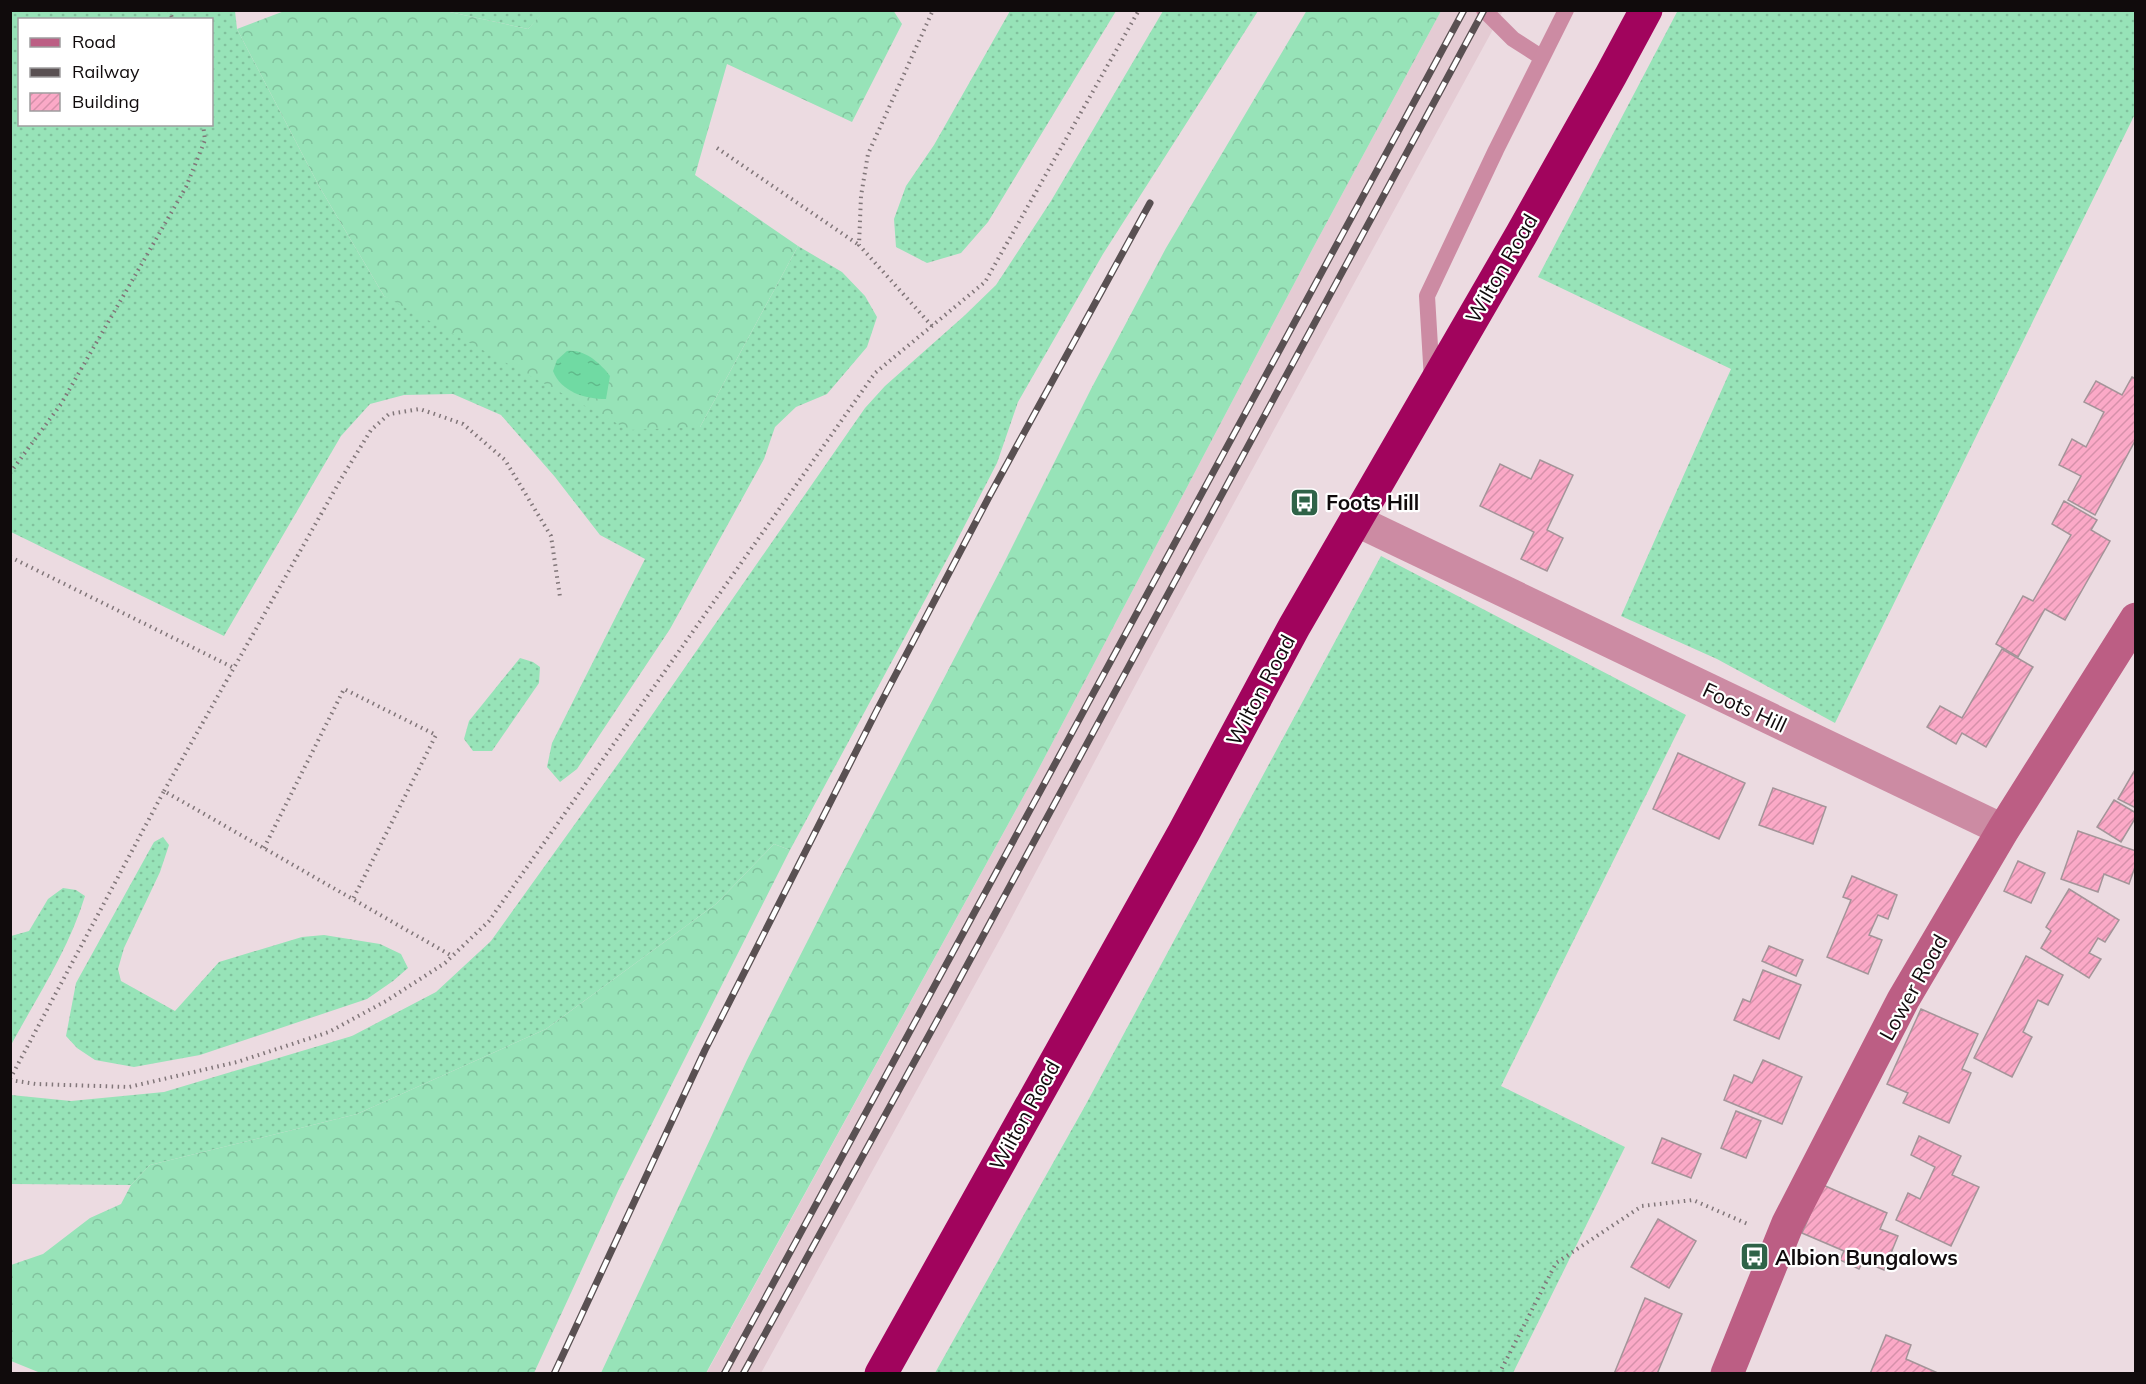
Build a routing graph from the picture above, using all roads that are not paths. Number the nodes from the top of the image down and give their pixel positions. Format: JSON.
{"nodes":[{"id":1,"x":1484,"y":10,"type":"edge"},
{"id":2,"x":1566,"y":10,"type":"edge"},
{"id":3,"x":1646,"y":10,"type":"edge"},
{"id":4,"x":1542,"y":57,"type":"junction"},
{"id":5,"x":1433,"y":387,"type":"junction"},
{"id":6,"x":1357,"y":521,"type":"junction"},
{"id":7,"x":2136,"y":619,"type":"edge"},
{"id":8,"x":2003,"y":830,"type":"junction"},
{"id":9,"x":881,"y":1374,"type":"edge"},
{"id":10,"x":1727,"y":1374,"type":"edge"}],
"edges":[{"from":1,"to":4,"type":"lane"},
{"from":2,"to":4,"type":"lane"},
{"from":3,"to":5,"type":"highway","name":"Wilton Road"},
{"from":4,"to":5,"type":"lane"},
{"from":5,"to":6,"type":"highway","name":"Wilton Road"},
{"from":6,"to":8,"type":"street","name":"Foots Hill"},
{"from":6,"to":9,"type":"highway","name":"Wilton Road"},
{"from":7,"to":8,"type":"street","name":"Lower Road"},
{"from":8,"to":10,"type":"street","name":"Lower Road"}]}
